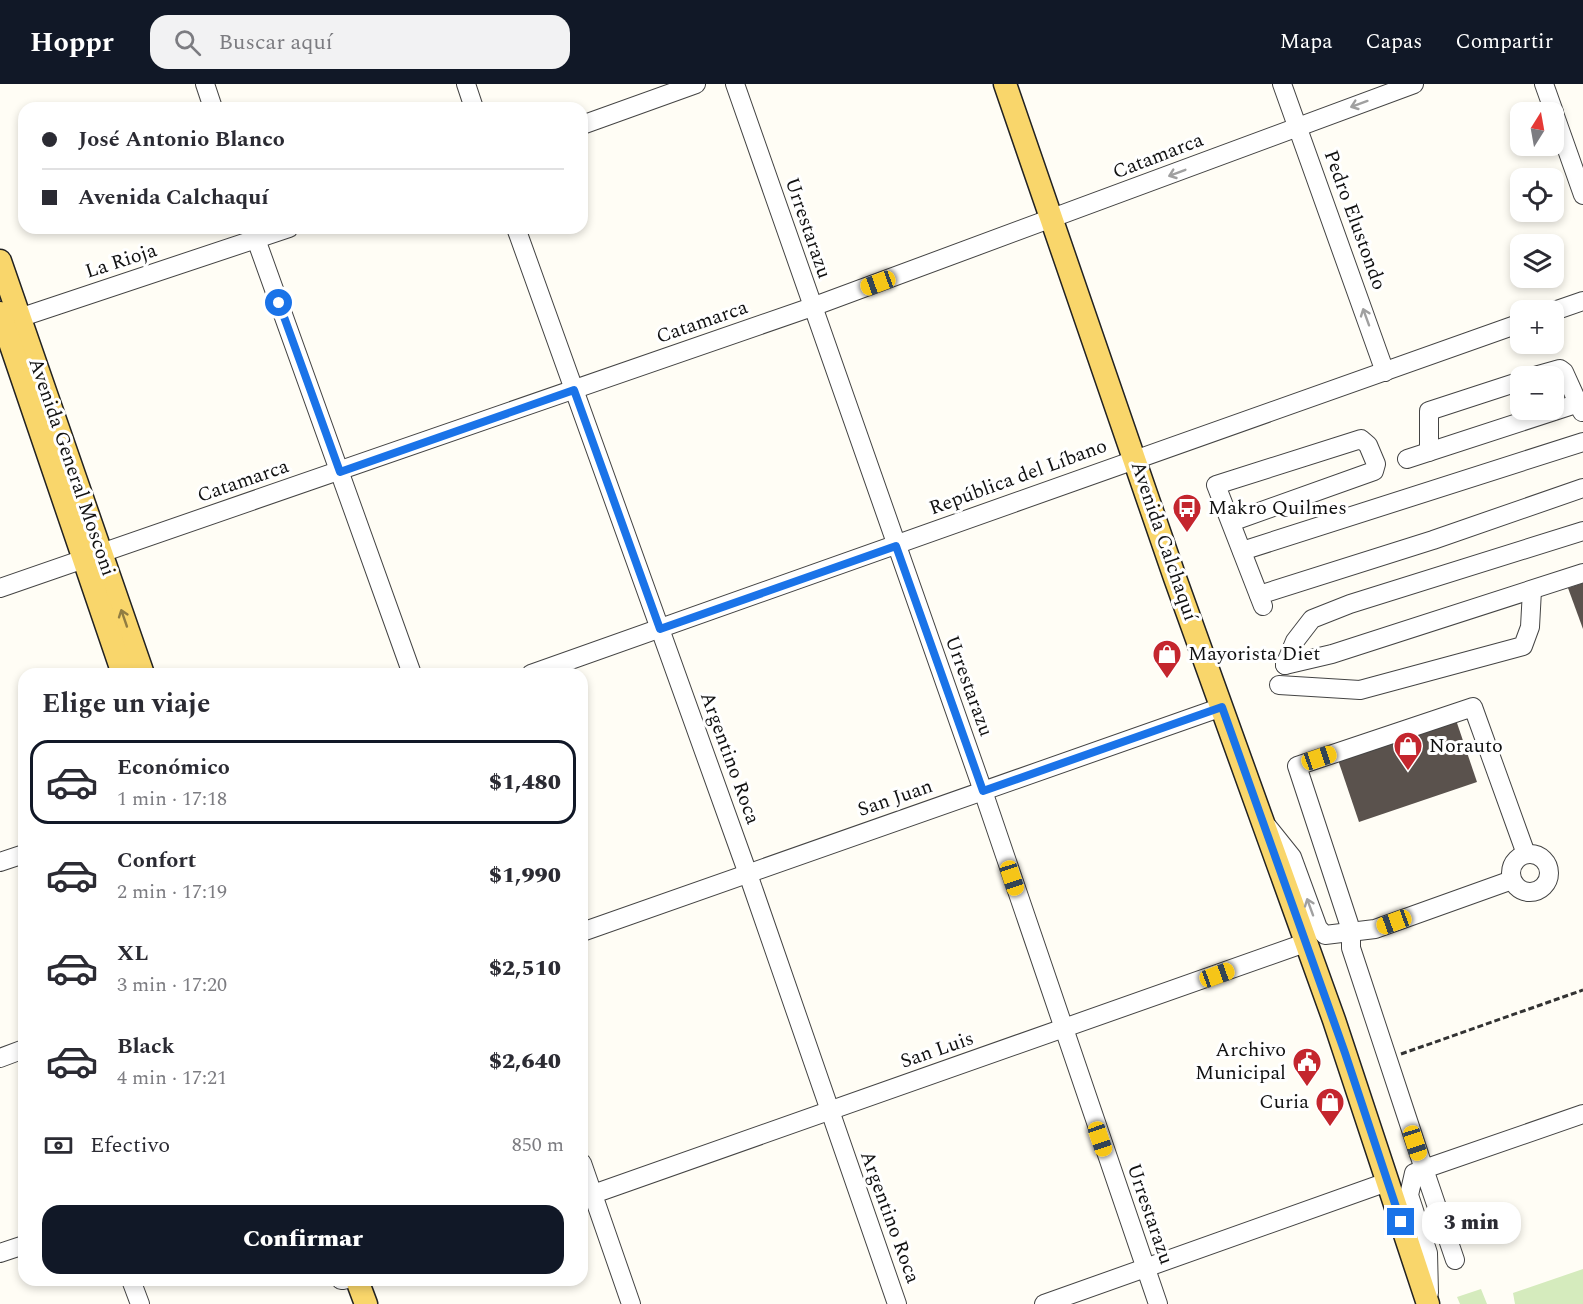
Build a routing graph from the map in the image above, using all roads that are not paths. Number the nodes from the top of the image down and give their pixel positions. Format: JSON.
{"nodes":[{"id":1,"x":205,"y":84,"type":"edge"},
{"id":2,"x":466,"y":84,"type":"edge"},
{"id":3,"x":696,"y":84,"type":"edge"},
{"id":4,"x":735,"y":84,"type":"edge"},
{"id":5,"x":1005,"y":84,"type":"edge"},
{"id":6,"x":1282,"y":84,"type":"edge"},
{"id":7,"x":1414,"y":84,"type":"edge"},
{"id":8,"x":1544,"y":84,"type":"edge"},
{"id":9,"x":211,"y":102,"type":"edge"},
{"id":10,"x":472,"y":102,"type":"edge"},
{"id":11,"x":1550,"y":102,"type":"edge"},
{"id":12,"x":588,"y":123,"type":"edge"},
{"id":13,"x":1298,"y":127,"type":"junction"},
{"id":14,"x":1564,"y":141,"type":"edge"},
{"id":15,"x":1583,"y":195,"type":"edge"},
{"id":16,"x":1053,"y":219,"type":"junction"},
{"id":17,"x":254,"y":234,"type":"edge"},
{"id":18,"x":518,"y":234,"type":"edge"},
{"id":19,"x":0,"y":261,"type":"edge"},
{"id":20,"x":1583,"y":301,"type":"edge"},
{"id":21,"x":812,"y":307,"type":"junction"},
{"id":22,"x":1564,"y":308,"type":"edge"},
{"id":23,"x":6,"y":319,"type":"edge"},
{"id":24,"x":1510,"y":327,"type":"edge"},
{"id":25,"x":1385,"y":372,"type":"junction"},
{"id":26,"x":1564,"y":372,"type":"edge"},
{"id":27,"x":1510,"y":385,"type":"edge"},
{"id":28,"x":574,"y":390,"type":"junction"},
{"id":29,"x":1581,"y":409,"type":"edge"},
{"id":30,"x":1583,"y":442,"type":"edge"},
{"id":31,"x":1429,"y":452,"type":"junction"},
{"id":32,"x":1136,"y":459,"type":"junction"},
{"id":33,"x":1407,"y":459,"type":"dead end"},
{"id":34,"x":340,"y":472,"type":"junction"},
{"id":35,"x":1583,"y":488,"type":"edge"},
{"id":36,"x":1231,"y":522,"type":"junction"},
{"id":37,"x":1583,"y":531,"type":"edge"},
{"id":38,"x":896,"y":546,"type":"junction"},
{"id":39,"x":1242,"y":551,"type":"junction"},
{"id":40,"x":93,"y":556,"type":"junction"},
{"id":41,"x":1583,"y":573,"type":"edge"},
{"id":42,"x":0,"y":588,"type":"edge"},
{"id":43,"x":1532,"y":590,"type":"junction"},
{"id":44,"x":660,"y":629,"type":"junction"},
{"id":45,"x":121,"y":668,"type":"edge"},
{"id":46,"x":140,"y":668,"type":"edge"},
{"id":47,"x":410,"y":668,"type":"edge"},
{"id":48,"x":548,"y":668,"type":"edge"},
{"id":49,"x":1279,"y":686,"type":"dead end"},
{"id":50,"x":1222,"y":707,"type":"junction"},
{"id":51,"x":983,"y":791,"type":"junction"},
{"id":52,"x":1262,"y":819,"type":"junction"},
{"id":53,"x":1526,"y":854,"type":"junction"},
{"id":54,"x":18,"y":856,"type":"edge"},
{"id":55,"x":0,"y":862,"type":"edge"},
{"id":56,"x":748,"y":874,"type":"junction"},
{"id":57,"x":1512,"y":880,"type":"junction"},
{"id":58,"x":588,"y":930,"type":"edge"},
{"id":59,"x":1351,"y":930,"type":"junction"},
{"id":60,"x":1305,"y":943,"type":"junction"},
{"id":61,"x":1063,"y":1031,"type":"junction"},
{"id":62,"x":18,"y":1052,"type":"edge"},
{"id":63,"x":0,"y":1058,"type":"edge"},
{"id":64,"x":828,"y":1112,"type":"junction"},
{"id":65,"x":1583,"y":1114,"type":"edge"},
{"id":66,"x":1424,"y":1169,"type":"junction"},
{"id":67,"x":1387,"y":1182,"type":"junction"},
{"id":68,"x":588,"y":1196,"type":"edge"},
{"id":69,"x":588,"y":1198,"type":"edge"},
{"id":70,"x":18,"y":1247,"type":"edge"},
{"id":71,"x":0,"y":1253,"type":"edge"},
{"id":72,"x":1455,"y":1260,"type":"dead end"},
{"id":73,"x":1145,"y":1268,"type":"junction"},
{"id":74,"x":133,"y":1286,"type":"edge"},
{"id":75,"x":347,"y":1286,"type":"edge"},
{"id":76,"x":351,"y":1286,"type":"edge"},
{"id":77,"x":140,"y":1304,"type":"edge"},
{"id":78,"x":349,"y":1304,"type":"edge"},
{"id":79,"x":366,"y":1304,"type":"edge"},
{"id":80,"x":631,"y":1304,"type":"edge"},
{"id":81,"x":897,"y":1304,"type":"edge"},
{"id":82,"x":1044,"y":1304,"type":"edge"},
{"id":83,"x":1158,"y":1304,"type":"edge"},
{"id":84,"x":1429,"y":1304,"type":"edge"}],
"edges":[{"from":1,"to":9,"type":"street"},
{"from":2,"to":10,"type":"street"},
{"from":3,"to":12,"type":"street"},
{"from":4,"to":21,"type":"street","name":"Urrestarazu"},
{"from":5,"to":16,"type":"main road","name":"Avenida Calchaquí"},
{"from":6,"to":13,"type":"street","name":"Pedro Elustondo"},
{"from":7,"to":13,"type":"street","name":"Catamarca","one_way":true},
{"from":8,"to":11,"type":"street"},
{"from":13,"to":16,"type":"street","name":"Catamarca","one_way":true},
{"from":25,"to":13,"type":"street","name":"Pedro Elustondo","one_way":true},
{"from":14,"to":15,"type":"street"},
{"from":16,"to":21,"type":"street","name":"Catamarca"},
{"from":16,"to":32,"type":"main road","name":"Avenida Calchaquí"},
{"from":17,"to":23,"type":"street","name":"La Rioja"},
{"from":17,"to":34,"type":"street"},
{"from":18,"to":28,"type":"street","name":"Argentino Roca"},
{"from":19,"to":23,"type":"main road","name":"Avenida General Mosconi"},
{"from":20,"to":22,"type":"street"},
{"from":21,"to":28,"type":"street","name":"Catamarca"},
{"from":21,"to":38,"type":"street","name":"Urrestarazu"},
{"from":23,"to":40,"type":"main road","name":"Avenida General Mosconi"},
{"from":24,"to":25,"type":"street","name":"República del Líbano"},
{"from":25,"to":32,"type":"street","name":"República del Líbano"},
{"from":26,"to":29,"type":"street"},
{"from":27,"to":31,"type":"street"},
{"from":28,"to":34,"type":"street","name":"Catamarca"},
{"from":28,"to":44,"type":"street","name":"Argentino Roca"},
{"from":29,"to":31,"type":"street"},
{"from":30,"to":39,"type":"street"},
{"from":31,"to":33,"type":"street"},
{"from":32,"to":38,"type":"street","name":"República del Líbano"},
{"from":32,"to":50,"type":"main road","name":"Avenida Calchaquí"},
{"from":34,"to":40,"type":"street","name":"Catamarca"},
{"from":34,"to":47,"type":"street"},
{"from":35,"to":39,"type":"street"},
{"from":36,"to":36,"type":"street"},
{"from":36,"to":39,"type":"street"},
{"from":37,"to":43,"type":"street"},
{"from":38,"to":44,"type":"street","name":"República del Líbano"},
{"from":38,"to":51,"type":"street","name":"Urrestarazu"},
{"from":40,"to":42,"type":"street","name":"Catamarca"},
{"from":40,"to":45,"type":"main road","name":"Avenida General Mosconi"},
{"from":46,"to":40,"type":"main road","name":"Avenida General Mosconi","one_way":true},
{"from":41,"to":43,"type":"street"},
{"from":43,"to":49,"type":"street"},
{"from":44,"to":48,"type":"street","name":"República del Líbano"},
{"from":44,"to":56,"type":"street","name":"Argentino Roca"},
{"from":50,"to":51,"type":"street","name":"San Juan"},
{"from":50,"to":52,"type":"main road","name":"Avenida Calchaquí"},
{"from":51,"to":56,"type":"street","name":"San Juan"},
{"from":51,"to":61,"type":"street","name":"Urrestarazu"},
{"from":59,"to":52,"type":"street","one_way":true},
{"from":52,"to":60,"type":"main road","name":"Avenida Calchaquí"},
{"from":53,"to":57,"type":"street"},
{"from":53,"to":57,"type":"street"},
{"from":53,"to":59,"type":"street"},
{"from":54,"to":55,"type":"street"},
{"from":56,"to":58,"type":"street","name":"San Juan"},
{"from":56,"to":64,"type":"street","name":"Argentino Roca"},
{"from":57,"to":59,"type":"street"},
{"from":59,"to":66,"type":"street"},
{"from":60,"to":61,"type":"street","name":"San Luis"},
{"from":60,"to":67,"type":"main road","name":"Avenida Calchaquí"},
{"from":61,"to":64,"type":"street","name":"San Luis"},
{"from":61,"to":73,"type":"street","name":"Urrestarazu"},
{"from":62,"to":63,"type":"street"},
{"from":64,"to":68,"type":"street","name":"San Luis"},
{"from":64,"to":81,"type":"street","name":"Argentino Roca"},
{"from":65,"to":66,"type":"street"},
{"from":66,"to":72,"type":"street"},
{"from":66,"to":84,"type":"street"},
{"from":67,"to":73,"type":"street"},
{"from":67,"to":84,"type":"main road","name":"Avenida Calchaquí"},
{"from":69,"to":80,"type":"street"},
{"from":70,"to":71,"type":"street"},
{"from":73,"to":82,"type":"street"},
{"from":73,"to":83,"type":"street","name":"Urrestarazu"},
{"from":74,"to":77,"type":"street"},
{"from":75,"to":78,"type":"main road"},
{"from":76,"to":79,"type":"main road"}]}
